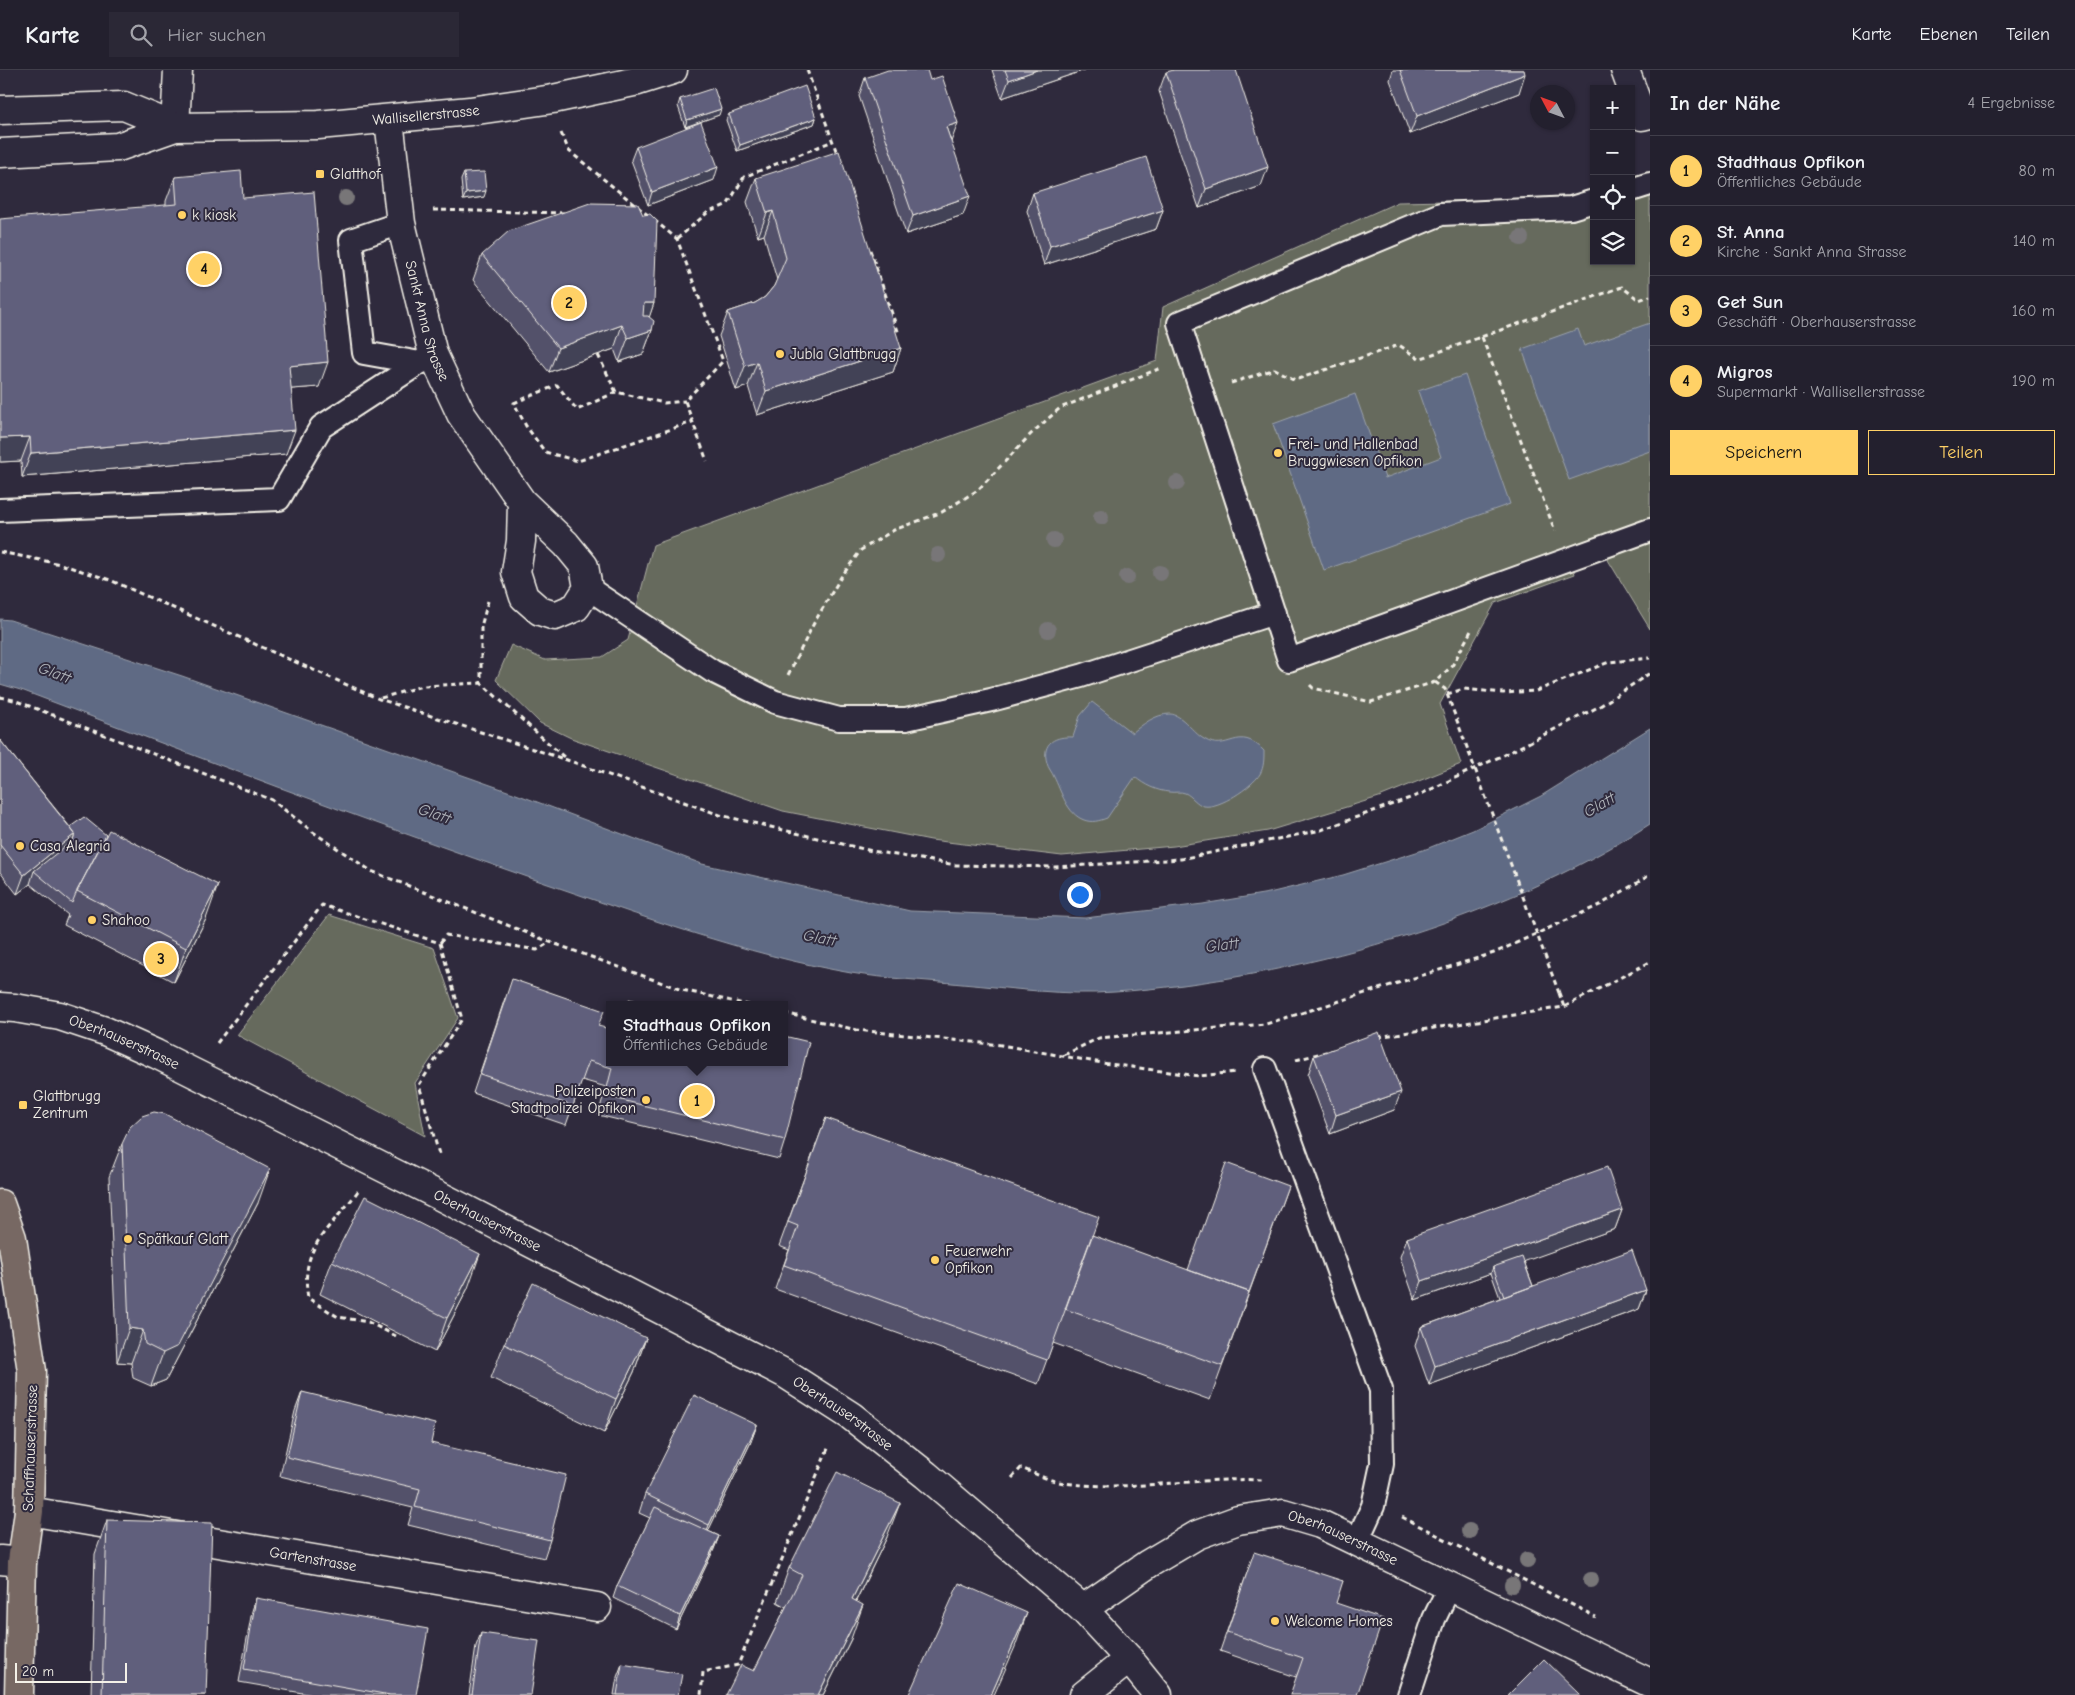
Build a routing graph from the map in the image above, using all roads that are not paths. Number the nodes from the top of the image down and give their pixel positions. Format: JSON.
{"nodes":[{"id":1,"x":178,"y":70,"type":"edge"},
{"id":2,"x":673,"y":70,"type":"edge"},
{"id":3,"x":1625,"y":70,"type":"edge"},
{"id":4,"x":0,"y":110,"type":"edge"},
{"id":5,"x":1650,"y":114,"type":"edge"},
{"id":6,"x":389,"y":120,"type":"junction"},
{"id":7,"x":175,"y":127,"type":"junction"},
{"id":8,"x":0,"y":153,"type":"edge"},
{"id":9,"x":1650,"y":184,"type":"edge"},
{"id":10,"x":1635,"y":189,"type":"edge"},
{"id":11,"x":1590,"y":203,"type":"edge"},
{"id":12,"x":401,"y":223,"type":"junction"},
{"id":13,"x":427,"y":359,"type":"junction"},
{"id":14,"x":522,"y":502,"type":"junction"},
{"id":15,"x":0,"y":510,"type":"edge"},
{"id":16,"x":1650,"y":530,"type":"edge"},
{"id":17,"x":588,"y":588,"type":"junction"},
{"id":18,"x":1274,"y":613,"type":"junction"},
{"id":19,"x":0,"y":1007,"type":"edge"},
{"id":20,"x":1265,"y":1069,"type":"road end"},
{"id":21,"x":0,"y":1204,"type":"edge"},
{"id":22,"x":29,"y":1511,"type":"junction"},
{"id":23,"x":1357,"y":1541,"type":"junction"},
{"id":24,"x":11,"y":1561,"type":"edge"},
{"id":25,"x":1449,"y":1588,"type":"junction"},
{"id":26,"x":597,"y":1607,"type":"dead end"},
{"id":27,"x":1083,"y":1609,"type":"junction"},
{"id":28,"x":1129,"y":1659,"type":"junction"},
{"id":29,"x":1650,"y":1683,"type":"edge"},
{"id":30,"x":19,"y":1695,"type":"edge"},
{"id":31,"x":1084,"y":1695,"type":"edge"},
{"id":32,"x":1158,"y":1695,"type":"edge"},
{"id":33,"x":1409,"y":1695,"type":"edge"}],
"edges":[{"from":1,"to":7,"type":"street"},
{"from":2,"to":6,"type":"street","name":"Wallisellerstrasse"},
{"from":3,"to":5,"type":"street"},
{"from":4,"to":7,"type":"street","name":"Wallisellerstrasse"},
{"from":6,"to":7,"type":"street","name":"Wallisellerstrasse"},
{"from":6,"to":12,"type":"street","name":"Sankt Anna Strasse"},
{"from":7,"to":8,"type":"street","name":"Wallisellerstrasse"},
{"from":9,"to":10,"type":"lane"},
{"from":11,"to":18,"type":"lane"},
{"from":12,"to":13,"type":"street","name":"Sankt Anna Strasse"},
{"from":12,"to":13,"type":"lane"},
{"from":13,"to":14,"type":"street","name":"Sankt Anna Strasse"},
{"from":13,"to":15,"type":"lane"},
{"from":14,"to":17,"type":"street","name":"Sankt Anna Strasse"},
{"from":14,"to":17,"type":"street"},
{"from":16,"to":18,"type":"lane"},
{"from":17,"to":18,"type":"lane"},
{"from":19,"to":27,"type":"street","name":"Oberhauserstrasse"},
{"from":20,"to":23,"type":"lane"},
{"from":21,"to":22,"type":"main road","name":"Schaffhauserstrasse"},
{"from":22,"to":24,"type":"main road","name":"Schaffhauserstrasse"},
{"from":22,"to":26,"type":"street","name":"Gartenstrasse"},
{"from":23,"to":25,"type":"street","name":"Oberhauserstrasse"},
{"from":23,"to":27,"type":"street","name":"Oberhauserstrasse"},
{"from":24,"to":30,"type":"main road","name":"Schaffhauserstrasse"},
{"from":25,"to":29,"type":"street","name":"Oberhauserstrasse"},
{"from":25,"to":33,"type":"lane"},
{"from":27,"to":28,"type":"street"},
{"from":28,"to":31,"type":"street"},
{"from":28,"to":32,"type":"street"}]}
